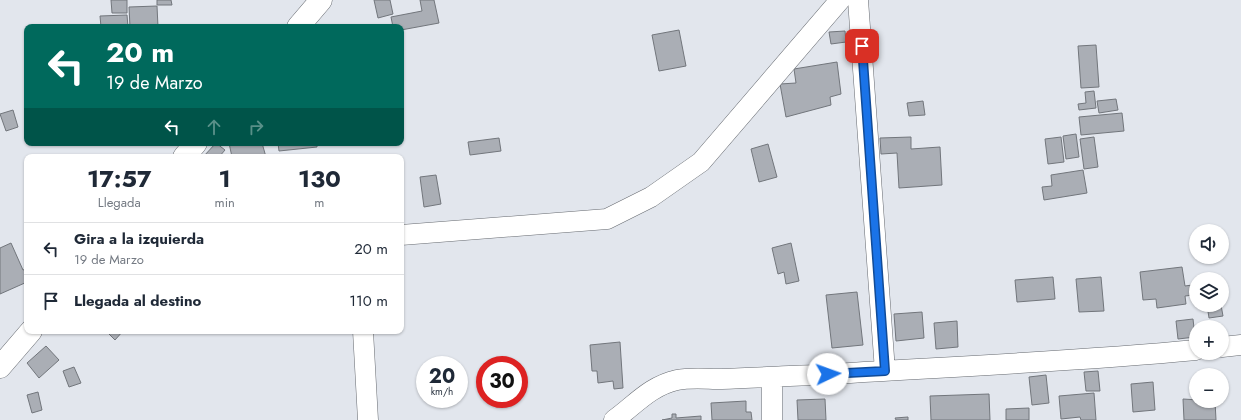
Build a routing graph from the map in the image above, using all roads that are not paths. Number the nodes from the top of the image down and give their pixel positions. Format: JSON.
{"nodes":[{"id":1,"x":321,"y":0,"type":"edge"},
{"id":2,"x":840,"y":0,"type":"edge"},
{"id":3,"x":858,"y":0,"type":"edge"},
{"id":4,"x":301,"y":24,"type":"edge"},
{"id":5,"x":193,"y":146,"type":"edge"},
{"id":6,"x":187,"y":154,"type":"edge"},
{"id":7,"x":404,"y":235,"type":"edge"},
{"id":8,"x":28,"y":334,"type":"edge"},
{"id":9,"x":363,"y":334,"type":"edge"},
{"id":10,"x":1241,"y":345,"type":"edge"},
{"id":11,"x":1229,"y":346,"type":"edge"},
{"id":12,"x":1189,"y":351,"type":"edge"},
{"id":13,"x":0,"y":367,"type":"edge"},
{"id":14,"x":885,"y":371,"type":"junction"},
{"id":15,"x":772,"y":377,"type":"junction"},
{"id":16,"x":368,"y":420,"type":"edge"},
{"id":17,"x":614,"y":420,"type":"edge"},
{"id":18,"x":772,"y":420,"type":"edge"}],
"edges":[{"from":1,"to":4,"type":"street"},
{"from":2,"to":7,"type":"street"},
{"from":3,"to":14,"type":"street"},
{"from":5,"to":6,"type":"street"},
{"from":8,"to":13,"type":"street"},
{"from":9,"to":16,"type":"street"},
{"from":10,"to":11,"type":"street"},
{"from":12,"to":14,"type":"street"},
{"from":14,"to":15,"type":"street"},
{"from":15,"to":17,"type":"street"},
{"from":15,"to":18,"type":"street"}]}
